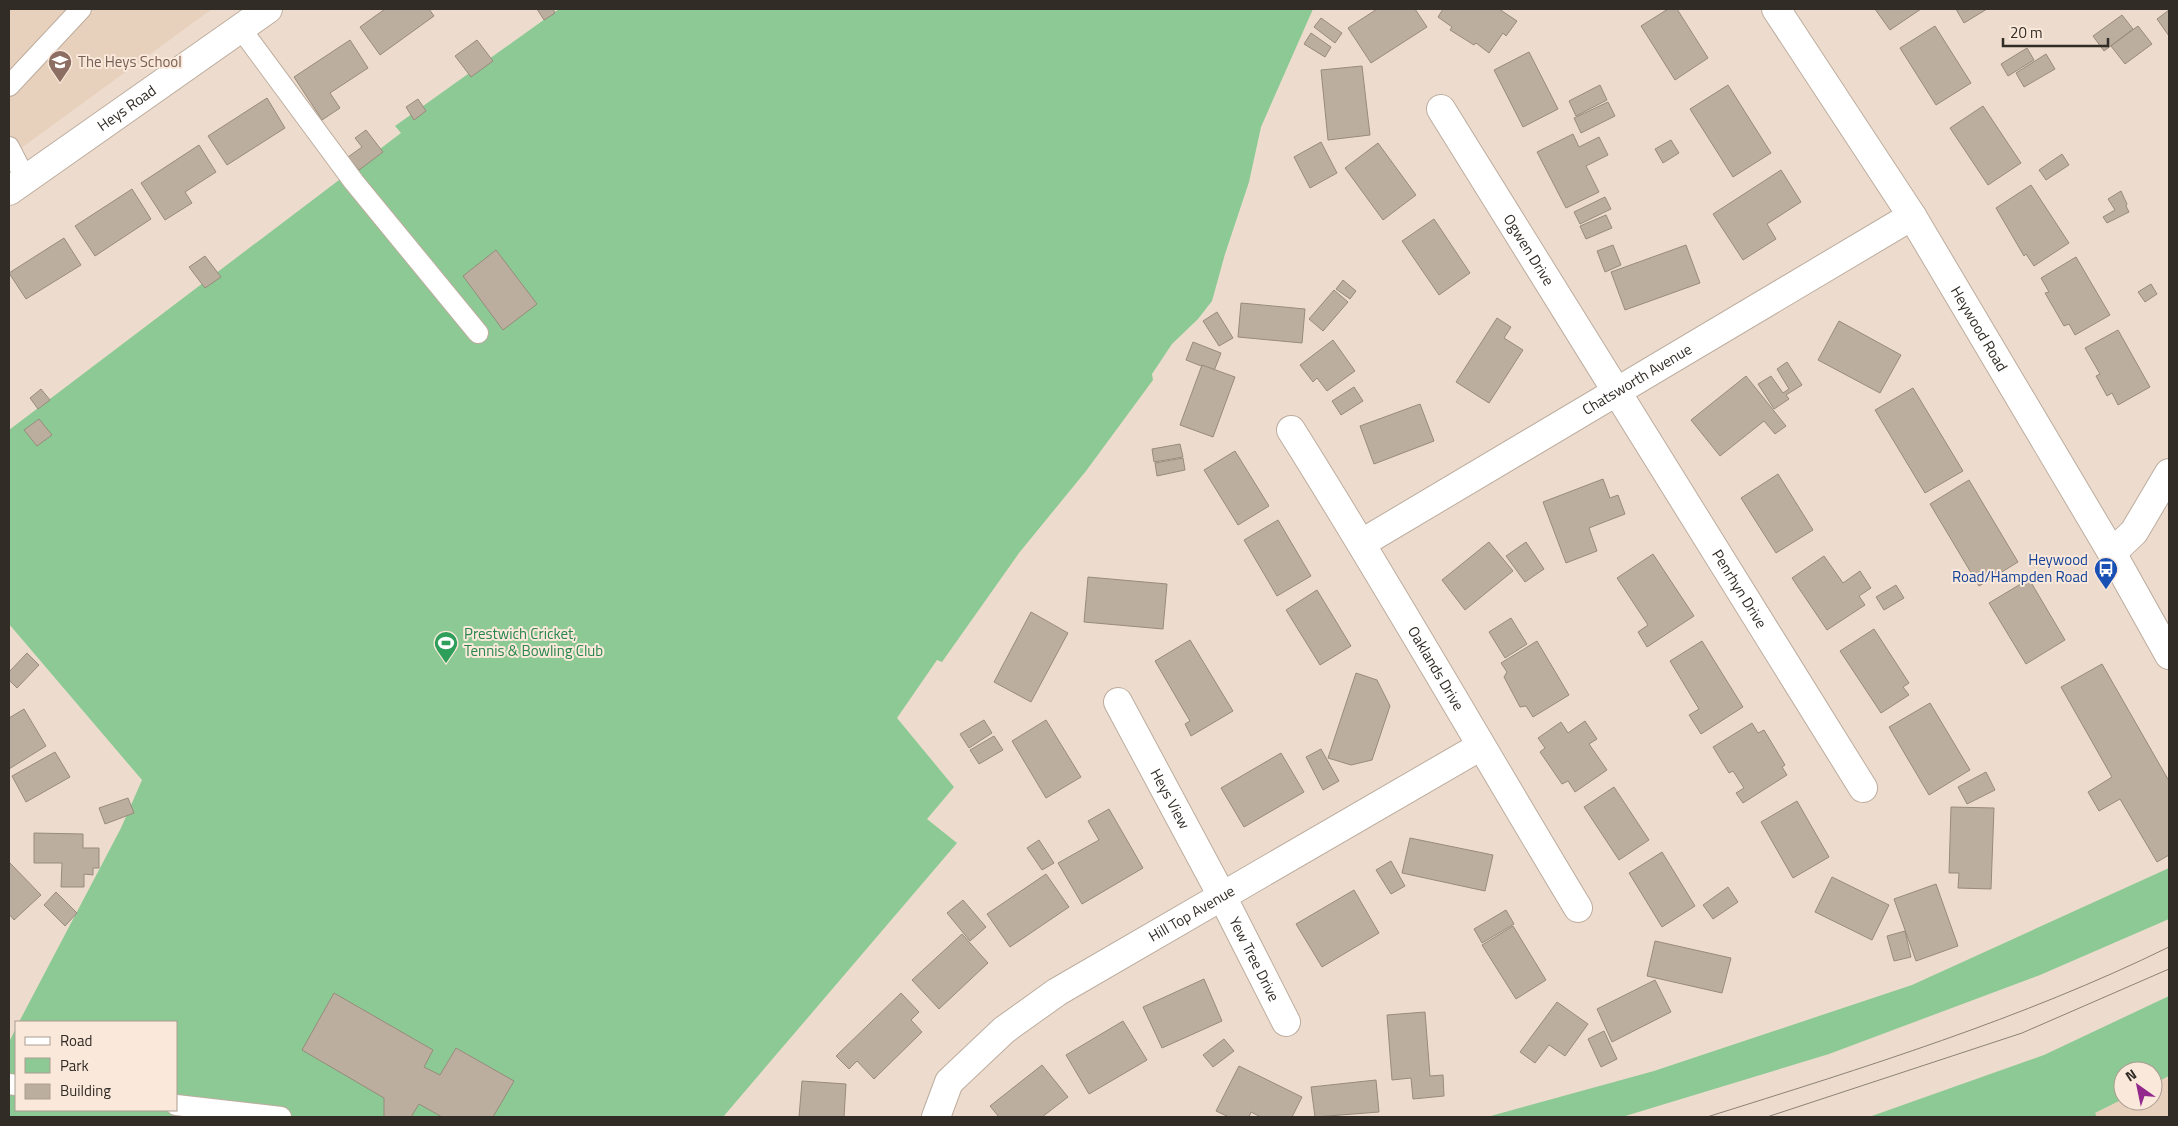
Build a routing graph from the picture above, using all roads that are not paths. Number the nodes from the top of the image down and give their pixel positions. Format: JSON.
{"nodes":[{"id":1,"x":81,"y":9,"type":"edge"},
{"id":2,"x":268,"y":9,"type":"edge"},
{"id":3,"x":1776,"y":9,"type":"edge"},
{"id":4,"x":241,"y":29,"type":"junction"},
{"id":5,"x":9,"y":86,"type":"edge"},
{"id":6,"x":1441,"y":109,"type":"dead end"},
{"id":7,"x":9,"y":147,"type":"edge"},
{"id":8,"x":17,"y":186,"type":"edge"},
{"id":9,"x":1912,"y":216,"type":"junction"},
{"id":10,"x":478,"y":333,"type":"dead end"},
{"id":11,"x":1617,"y":390,"type":"junction"},
{"id":12,"x":1291,"y":430,"type":"dead end"},
{"id":13,"x":2169,"y":473,"type":"edge"},
{"id":14,"x":1362,"y":543,"type":"junction"},
{"id":15,"x":2112,"y":553,"type":"junction"},
{"id":16,"x":2169,"y":655,"type":"edge"},
{"id":17,"x":1118,"y":702,"type":"dead end"},
{"id":18,"x":1480,"y":746,"type":"junction"},
{"id":19,"x":1863,"y":788,"type":"dead end"},
{"id":20,"x":1222,"y":896,"type":"junction"},
{"id":21,"x":1578,"y":908,"type":"dead end"},
{"id":22,"x":1286,"y":1022,"type":"dead end"},
{"id":23,"x":178,"y":1105,"type":"edge"},
{"id":24,"x":281,"y":1117,"type":"edge"},
{"id":25,"x":936,"y":1117,"type":"edge"}],
"edges":[{"from":1,"to":5,"type":"lane"},
{"from":2,"to":4,"type":"street","name":"Heys Road"},
{"from":3,"to":9,"type":"street","name":"Heywood Road"},
{"from":4,"to":8,"type":"street","name":"Heys Road"},
{"from":4,"to":10,"type":"lane"},
{"from":6,"to":11,"type":"street","name":"Ogwen Drive"},
{"from":7,"to":8,"type":"lane"},
{"from":9,"to":11,"type":"street","name":"Chatsworth Avenue"},
{"from":9,"to":15,"type":"street","name":"Heywood Road"},
{"from":11,"to":14,"type":"street","name":"Chatsworth Avenue"},
{"from":11,"to":19,"type":"street","name":"Penrhyn Drive"},
{"from":12,"to":14,"type":"street","name":"Oaklands Drive"},
{"from":13,"to":15,"type":"street"},
{"from":14,"to":18,"type":"street","name":"Oaklands Drive"},
{"from":15,"to":16,"type":"street","name":"Heywood Road"},
{"from":17,"to":20,"type":"street","name":"Heys View"},
{"from":18,"to":20,"type":"street","name":"Hill Top Avenue"},
{"from":18,"to":21,"type":"street","name":"Oaklands Drive"},
{"from":20,"to":22,"type":"street","name":"Yew Tree Drive"},
{"from":20,"to":25,"type":"street","name":"Hill Top Avenue"},
{"from":23,"to":24,"type":"lane"}]}
